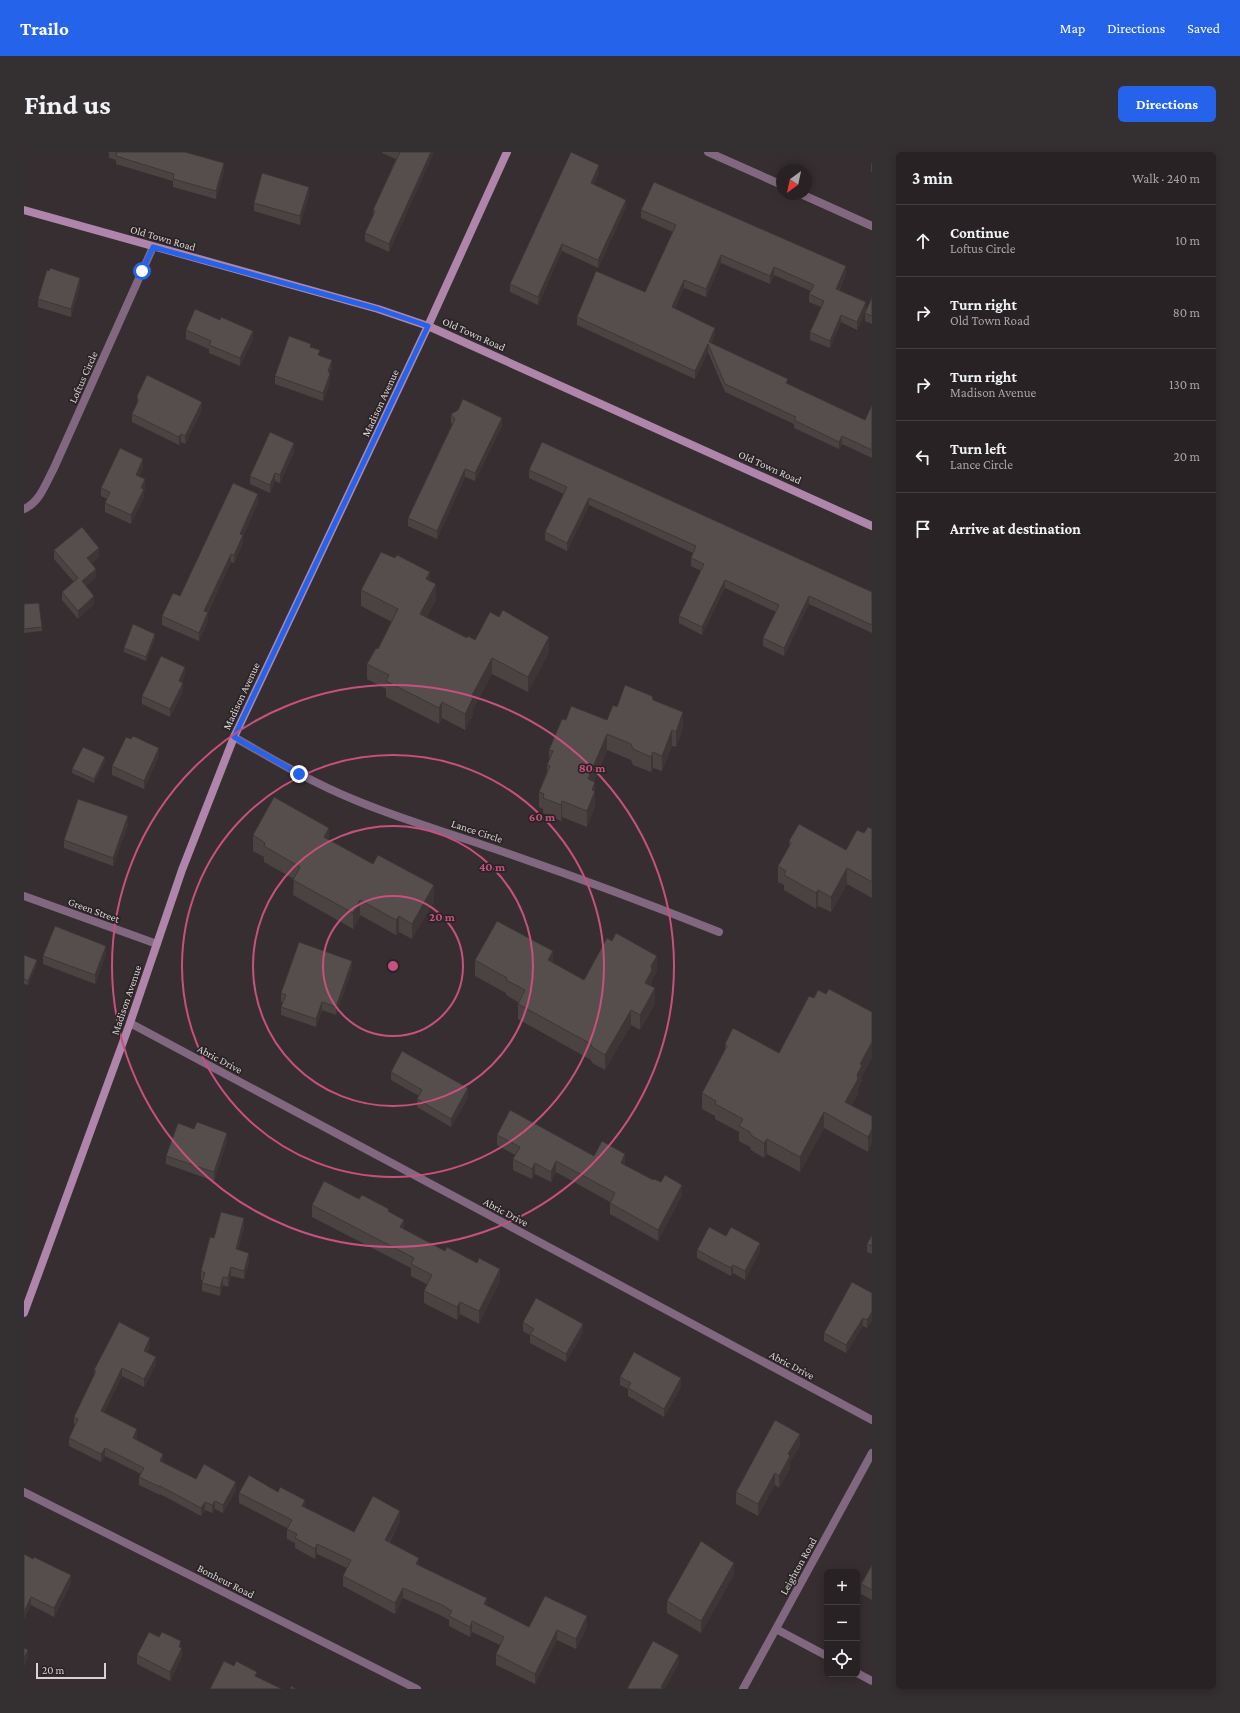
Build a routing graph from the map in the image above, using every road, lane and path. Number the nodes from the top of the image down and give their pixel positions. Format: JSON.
{"nodes":[{"id":1,"x":507,"y":152,"type":"edge"},
{"id":2,"x":708,"y":152,"type":"edge"},
{"id":3,"x":776,"y":182,"type":"edge"},
{"id":4,"x":812,"y":199,"type":"edge"},
{"id":5,"x":24,"y":210,"type":"edge"},
{"id":6,"x":872,"y":226,"type":"edge"},
{"id":7,"x":153,"y":247,"type":"junction"},
{"id":8,"x":428,"y":326,"type":"junction"},
{"id":9,"x":24,"y":509,"type":"edge"},
{"id":10,"x":872,"y":526,"type":"edge"},
{"id":11,"x":234,"y":737,"type":"junction"},
{"id":12,"x":24,"y":896,"type":"edge"},
{"id":13,"x":719,"y":932,"type":"dead end"},
{"id":14,"x":157,"y":944,"type":"junction"},
{"id":15,"x":130,"y":1023,"type":"junction"},
{"id":16,"x":24,"y":1313,"type":"edge"},
{"id":17,"x":872,"y":1420,"type":"edge"},
{"id":18,"x":872,"y":1454,"type":"edge"},
{"id":19,"x":24,"y":1492,"type":"edge"},
{"id":20,"x":776,"y":1629,"type":"junction"},
{"id":21,"x":824,"y":1654,"type":"edge"},
{"id":22,"x":860,"y":1675,"type":"edge"},
{"id":23,"x":872,"y":1681,"type":"edge"},
{"id":24,"x":417,"y":1689,"type":"edge"},
{"id":25,"x":743,"y":1689,"type":"edge"}],
"edges":[{"from":1,"to":8,"type":"main road","name":"Madison Avenue"},
{"from":2,"to":3,"type":"street"},
{"from":4,"to":6,"type":"street"},
{"from":5,"to":7,"type":"main road","name":"Old Town Road"},
{"from":7,"to":8,"type":"main road","name":"Old Town Road"},
{"from":7,"to":9,"type":"street","name":"Loftus Circle"},
{"from":8,"to":10,"type":"main road","name":"Old Town Road"},
{"from":8,"to":11,"type":"main road","name":"Madison Avenue"},
{"from":11,"to":13,"type":"street","name":"Lance Circle"},
{"from":11,"to":14,"type":"main road","name":"Madison Avenue"},
{"from":12,"to":14,"type":"street","name":"Green Street"},
{"from":14,"to":15,"type":"main road","name":"Madison Avenue"},
{"from":15,"to":16,"type":"main road","name":"Madison Avenue"},
{"from":15,"to":17,"type":"street","name":"Abric Drive"},
{"from":18,"to":20,"type":"street","name":"Leighton Road"},
{"from":19,"to":24,"type":"street","name":"Bonheur Road"},
{"from":20,"to":21,"type":"street"},
{"from":20,"to":25,"type":"street","name":"Leighton Road"},
{"from":22,"to":23,"type":"street"}]}
